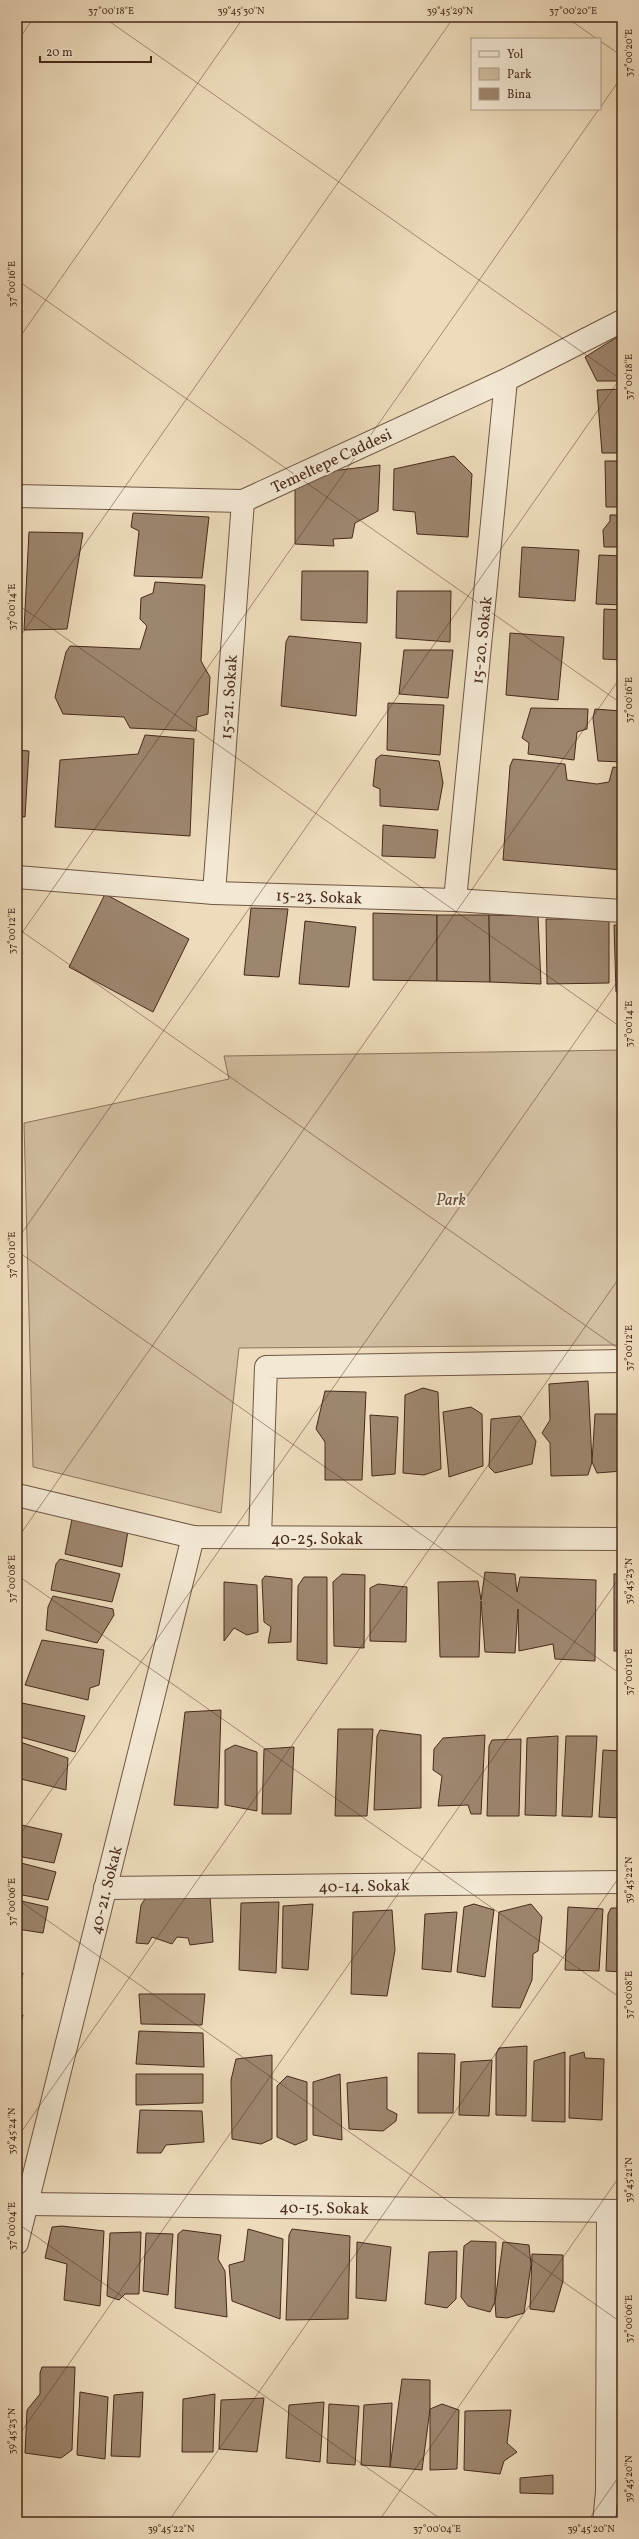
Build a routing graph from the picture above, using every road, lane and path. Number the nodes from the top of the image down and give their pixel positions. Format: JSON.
{"nodes":[{"id":1,"x":622,"y":321,"type":"edge"},
{"id":2,"x":506,"y":380,"type":"junction"},
{"id":3,"x":17,"y":496,"type":"edge"},
{"id":4,"x":243,"y":501,"type":"junction"},
{"id":5,"x":17,"y":877,"type":"edge"},
{"id":6,"x":214,"y":893,"type":"junction"},
{"id":7,"x":456,"y":900,"type":"junction"},
{"id":8,"x":622,"y":911,"type":"edge"},
{"id":9,"x":622,"y":1361,"type":"edge"},
{"id":10,"x":17,"y":1496,"type":"edge"},
{"id":11,"x":193,"y":1537,"type":"junction"},
{"id":12,"x":260,"y":1538,"type":"junction"},
{"id":13,"x":622,"y":1539,"type":"edge"},
{"id":14,"x":622,"y":1882,"type":"edge"},
{"id":15,"x":105,"y":1888,"type":"junction"},
{"id":16,"x":27,"y":2204,"type":"junction"},
{"id":17,"x":615,"y":2211,"type":"edge"},
{"id":18,"x":17,"y":2243,"type":"edge"},
{"id":19,"x":615,"y":2492,"type":"edge"},
{"id":20,"x":604,"y":2522,"type":"edge"}],
"edges":[{"from":1,"to":2,"type":"street","name":"Temeltepe Caddesi"},
{"from":2,"to":4,"type":"street","name":"Temeltepe Caddesi"},
{"from":2,"to":7,"type":"street","name":"15-20. Sokak"},
{"from":3,"to":4,"type":"street","name":"Temeltepe Caddesi"},
{"from":4,"to":6,"type":"street","name":"15-21. Sokak"},
{"from":5,"to":6,"type":"street","name":"15-23. Sokak"},
{"from":6,"to":7,"type":"street","name":"15-23. Sokak"},
{"from":7,"to":8,"type":"street","name":"15-23. Sokak"},
{"from":9,"to":12,"type":"street"},
{"from":10,"to":11,"type":"street","name":"40-25. Sokak"},
{"from":11,"to":12,"type":"street","name":"40-25. Sokak"},
{"from":11,"to":15,"type":"street","name":"40-21. Sokak"},
{"from":12,"to":13,"type":"street","name":"40-25. Sokak"},
{"from":14,"to":15,"type":"street","name":"40-14. Sokak"},
{"from":15,"to":16,"type":"street","name":"40-21. Sokak"},
{"from":16,"to":17,"type":"street","name":"40-15. Sokak"},
{"from":16,"to":18,"type":"street","name":"40-21. Sokak"},
{"from":17,"to":19,"type":"street"},
{"from":19,"to":20,"type":"street"}]}
